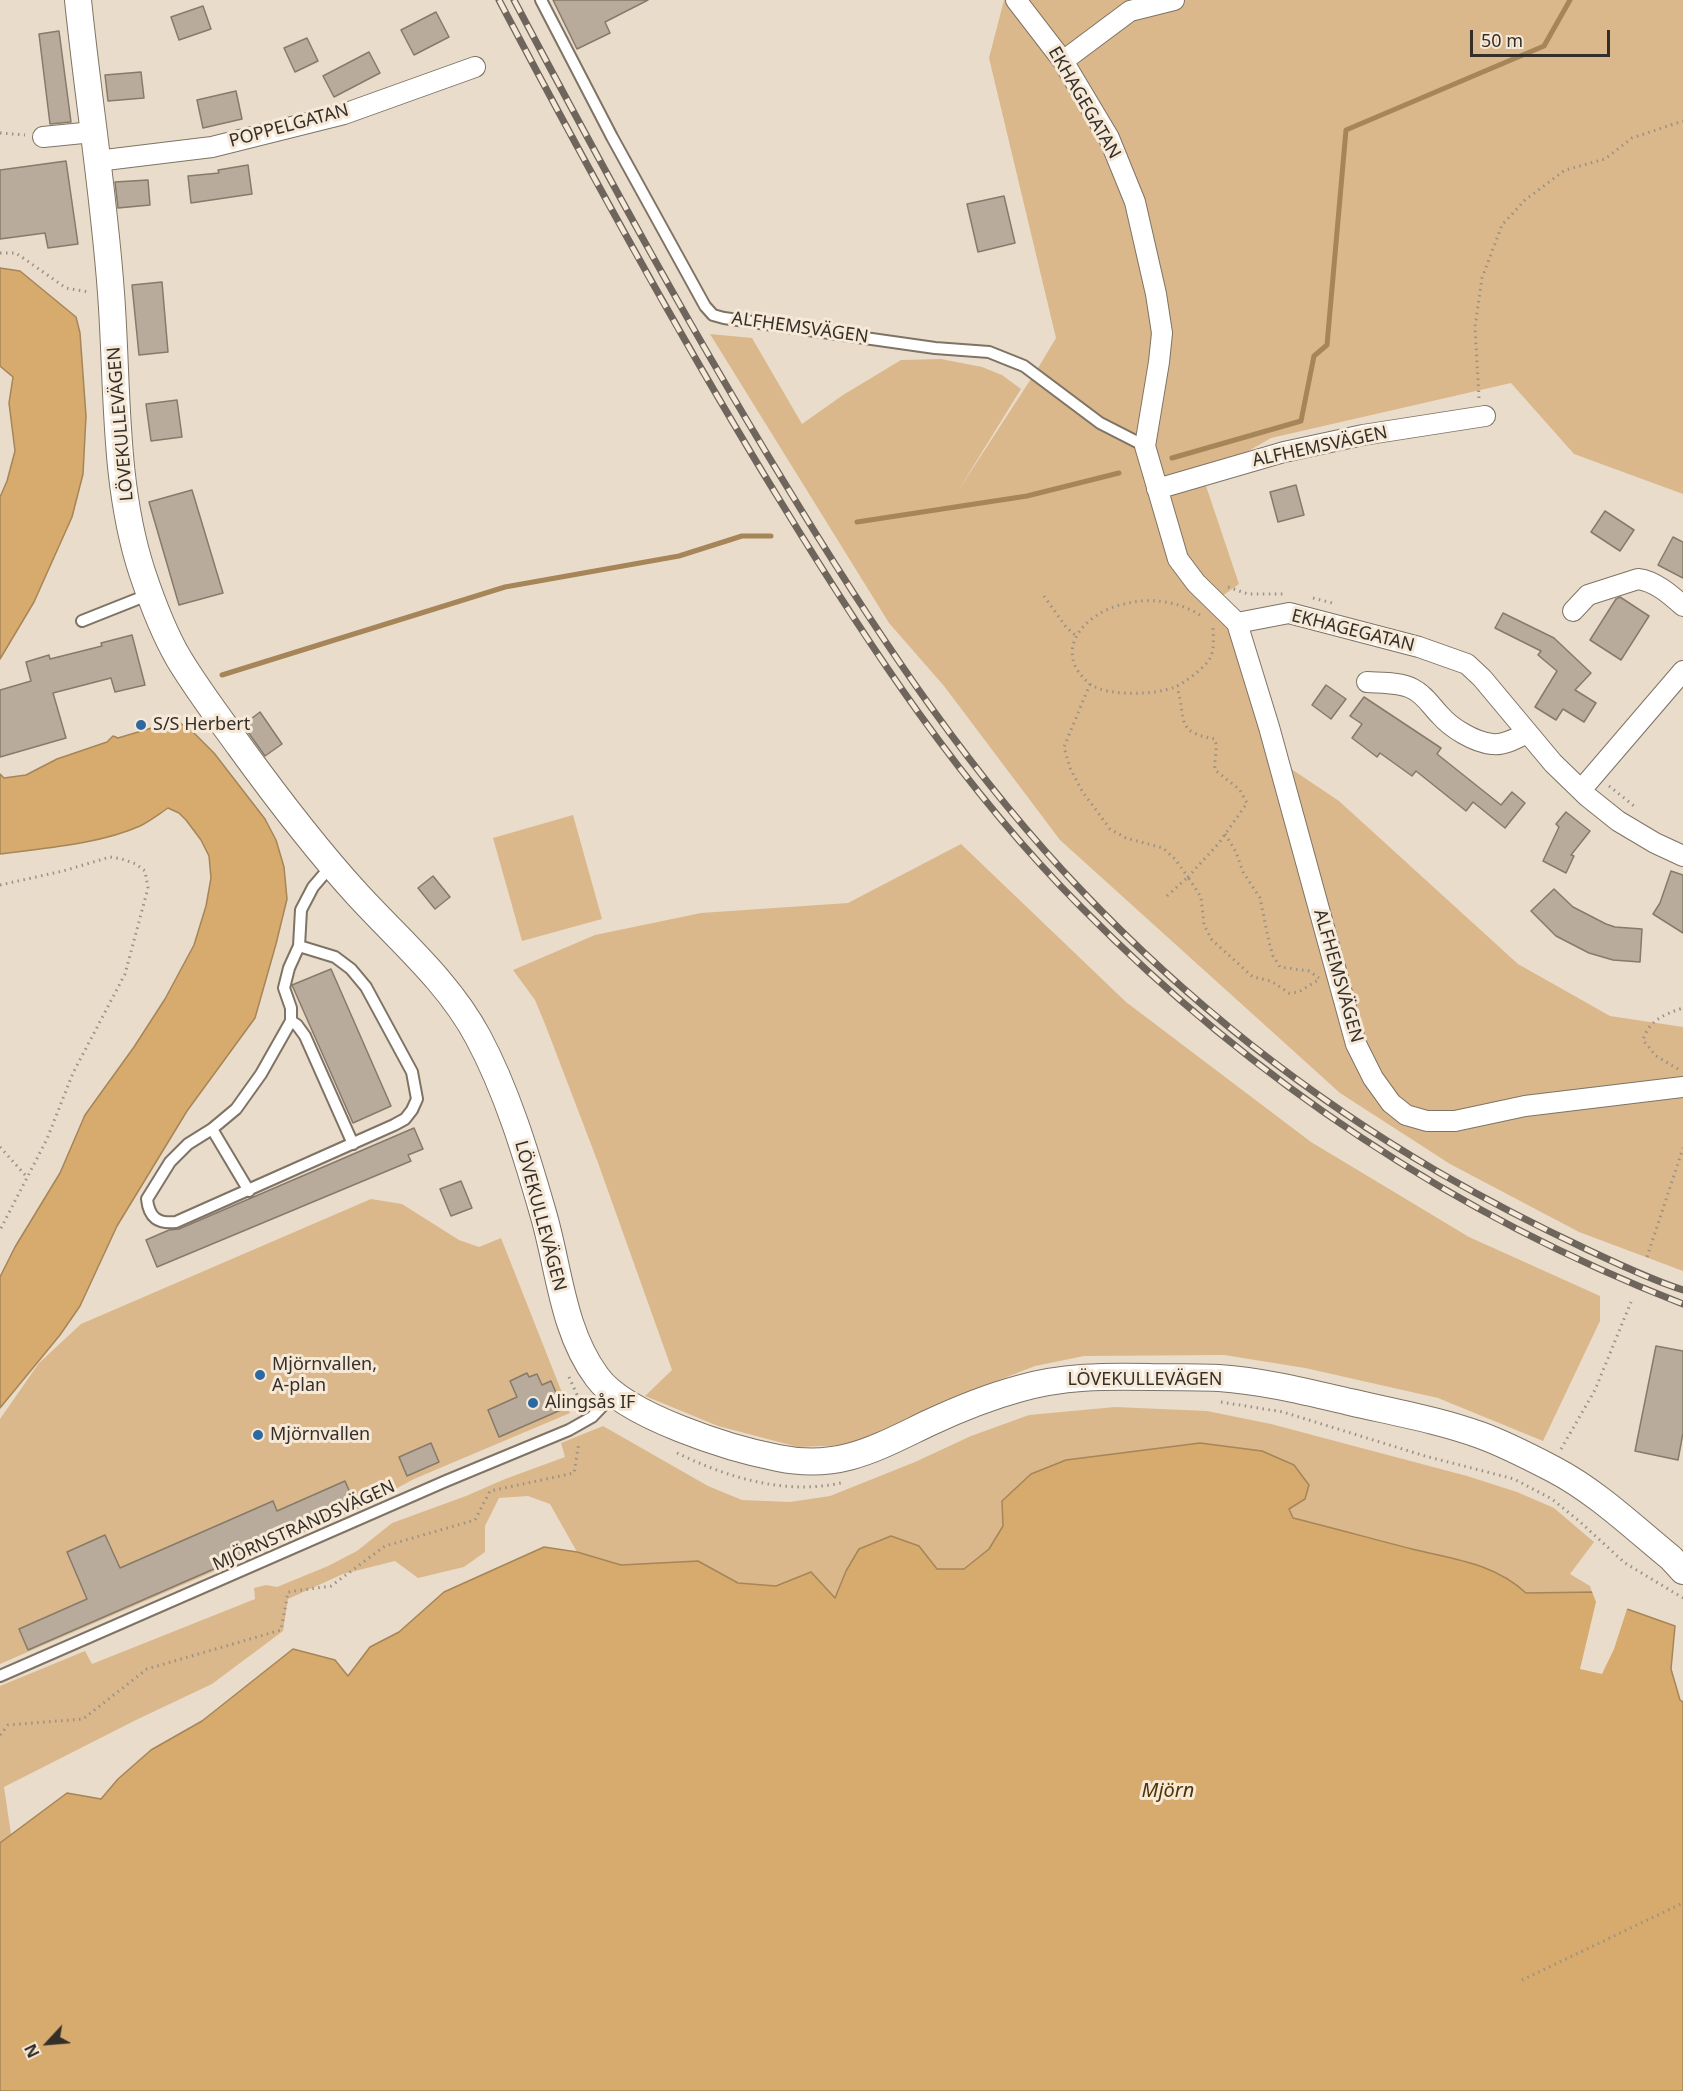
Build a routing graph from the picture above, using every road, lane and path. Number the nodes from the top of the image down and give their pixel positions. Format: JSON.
{"nodes":[{"id":1,"x":78,"y":0,"type":"edge"},
{"id":2,"x":541,"y":0,"type":"edge"},
{"id":3,"x":1016,"y":0,"type":"edge"},
{"id":4,"x":1174,"y":0,"type":"edge"},
{"id":5,"x":1128,"y":6,"type":"edge"},
{"id":6,"x":1063,"y":61,"type":"junction"},
{"id":7,"x":475,"y":67,"type":"dead end"},
{"id":8,"x":1683,"y":121,"type":"edge"},
{"id":9,"x":93,"y":132,"type":"junction"},
{"id":10,"x":0,"y":133,"type":"edge"},
{"id":11,"x":43,"y":137,"type":"joint"},
{"id":12,"x":97,"y":161,"type":"junction"},
{"id":13,"x":0,"y":253,"type":"edge"},
{"id":14,"x":93,"y":293,"type":"dead end"},
{"id":15,"x":1485,"y":416,"type":"joint"},
{"id":16,"x":1145,"y":446,"type":"junction"},
{"id":17,"x":1157,"y":489,"type":"junction"},
{"id":18,"x":150,"y":594,"type":"junction"},
{"id":19,"x":1044,"y":596,"type":"dead end"},
{"id":20,"x":1683,"y":606,"type":"edge"},
{"id":21,"x":1573,"y":611,"type":"dead end"},
{"id":22,"x":82,"y":621,"type":"dead end"},
{"id":23,"x":1237,"y":623,"type":"junction"},
{"id":24,"x":1213,"y":625,"type":"junction"},
{"id":25,"x":1075,"y":635,"type":"junction"},
{"id":26,"x":1683,"y":671,"type":"edge"},
{"id":27,"x":1368,"y":682,"type":"dead end"},
{"id":28,"x":1090,"y":684,"type":"junction"},
{"id":29,"x":1177,"y":687,"type":"junction"},
{"id":30,"x":1527,"y":733,"type":"junction"},
{"id":31,"x":1581,"y":790,"type":"junction"},
{"id":32,"x":1225,"y":834,"type":"junction"},
{"id":33,"x":1683,"y":856,"type":"edge"},
{"id":34,"x":331,"y":866,"type":"junction"},
{"id":35,"x":1188,"y":877,"type":"junction"},
{"id":36,"x":0,"y":885,"type":"edge"},
{"id":37,"x":1167,"y":896,"type":"dead end"},
{"id":38,"x":299,"y":946,"type":"junction"},
{"id":39,"x":1683,"y":1008,"type":"edge"},
{"id":40,"x":291,"y":1021,"type":"junction"},
{"id":41,"x":1683,"y":1075,"type":"edge"},
{"id":42,"x":1683,"y":1087,"type":"edge"},
{"id":43,"x":212,"y":1129,"type":"junction"},
{"id":44,"x":353,"y":1144,"type":"junction"},
{"id":45,"x":0,"y":1147,"type":"edge"},
{"id":46,"x":1683,"y":1148,"type":"edge"},
{"id":47,"x":27,"y":1178,"type":"junction"},
{"id":48,"x":249,"y":1191,"type":"junction"},
{"id":49,"x":0,"y":1230,"type":"edge"},
{"id":50,"x":1647,"y":1257,"type":"dead end"},
{"id":51,"x":1631,"y":1302,"type":"dead end"},
{"id":52,"x":565,"y":1368,"type":"dead end"},
{"id":53,"x":578,"y":1397,"type":"junction"},
{"id":54,"x":1216,"y":1401,"type":"dead end"},
{"id":55,"x":606,"y":1403,"type":"junction"},
{"id":56,"x":582,"y":1424,"type":"junction"},
{"id":57,"x":672,"y":1450,"type":"dead end"},
{"id":58,"x":1551,"y":1467,"type":"junction"},
{"id":59,"x":849,"y":1480,"type":"dead end"},
{"id":60,"x":1683,"y":1571,"type":"edge"},
{"id":61,"x":1683,"y":1598,"type":"edge"},
{"id":62,"x":0,"y":1677,"type":"edge"},
{"id":63,"x":0,"y":1735,"type":"edge"},
{"id":64,"x":1683,"y":1903,"type":"edge"},
{"id":65,"x":1522,"y":1980,"type":"dead end"}],
"edges":[{"from":1,"to":9,"type":"street","name":"LÖVEKULLEVÄGEN"},
{"from":2,"to":16,"type":"lane","name":"ALFHEMSVÄGEN"},
{"from":3,"to":6,"type":"street","name":"EKHAGEGATAN"},
{"from":4,"to":5,"type":"street"},
{"from":5,"to":6,"type":"street"},
{"from":6,"to":16,"type":"street","name":"EKHAGEGATAN"},
{"from":7,"to":12,"type":"street","name":"POPPELGATAN"},
{"from":8,"to":15,"type":"path"},
{"from":9,"to":11,"type":"street"},
{"from":9,"to":12,"type":"street","name":"LÖVEKULLEVÄGEN"},
{"from":10,"to":11,"type":"path"},
{"from":12,"to":18,"type":"street","name":"LÖVEKULLEVÄGEN"},
{"from":13,"to":14,"type":"path"},
{"from":15,"to":17,"type":"street","name":"ALFHEMSVÄGEN"},
{"from":16,"to":17,"type":"street","name":"EKHAGEGATAN"},
{"from":17,"to":23,"type":"street","name":"EKHAGEGATAN"},
{"from":18,"to":22,"type":"lane"},
{"from":18,"to":34,"type":"street","name":"LÖVEKULLEVÄGEN"},
{"from":19,"to":25,"type":"path"},
{"from":20,"to":21,"type":"street"},
{"from":23,"to":24,"type":"path"},
{"from":23,"to":30,"type":"street","name":"EKHAGEGATAN"},
{"from":23,"to":42,"type":"street","name":"ALFHEMSVÄGEN"},
{"from":24,"to":25,"type":"path"},
{"from":24,"to":29,"type":"path"},
{"from":25,"to":28,"type":"path"},
{"from":26,"to":31,"type":"street"},
{"from":27,"to":30,"type":"street"},
{"from":28,"to":29,"type":"path"},
{"from":28,"to":35,"type":"path"},
{"from":29,"to":32,"type":"path"},
{"from":30,"to":31,"type":"street","name":"EKHAGEGATAN"},
{"from":31,"to":33,"type":"street","name":"EKHAGEGATAN"},
{"from":32,"to":35,"type":"path"},
{"from":32,"to":35,"type":"path"},
{"from":34,"to":38,"type":"lane"},
{"from":34,"to":55,"type":"street","name":"LÖVEKULLEVÄGEN"},
{"from":35,"to":37,"type":"path"},
{"from":36,"to":47,"type":"path"},
{"from":38,"to":40,"type":"lane"},
{"from":38,"to":44,"type":"lane"},
{"from":39,"to":41,"type":"path"},
{"from":40,"to":43,"type":"lane"},
{"from":40,"to":44,"type":"lane"},
{"from":43,"to":48,"type":"lane"},
{"from":43,"to":48,"type":"lane"},
{"from":44,"to":48,"type":"lane"},
{"from":45,"to":47,"type":"path"},
{"from":46,"to":50,"type":"path"},
{"from":47,"to":49,"type":"path"},
{"from":51,"to":58,"type":"path"},
{"from":52,"to":53,"type":"path"},
{"from":53,"to":55,"type":"path"},
{"from":53,"to":56,"type":"path"},
{"from":54,"to":61,"type":"path"},
{"from":55,"to":56,"type":"lane","name":"MJÖRNSTRANDSVÄGEN"},
{"from":55,"to":58,"type":"street","name":"LÖVEKULLEVÄGEN"},
{"from":56,"to":62,"type":"lane","name":"MJÖRNSTRANDSVÄGEN"},
{"from":56,"to":63,"type":"path"},
{"from":57,"to":59,"type":"path"},
{"from":58,"to":60,"type":"street","name":"LÖVEKULLEVÄGEN"},
{"from":64,"to":65,"type":"path"}]}
